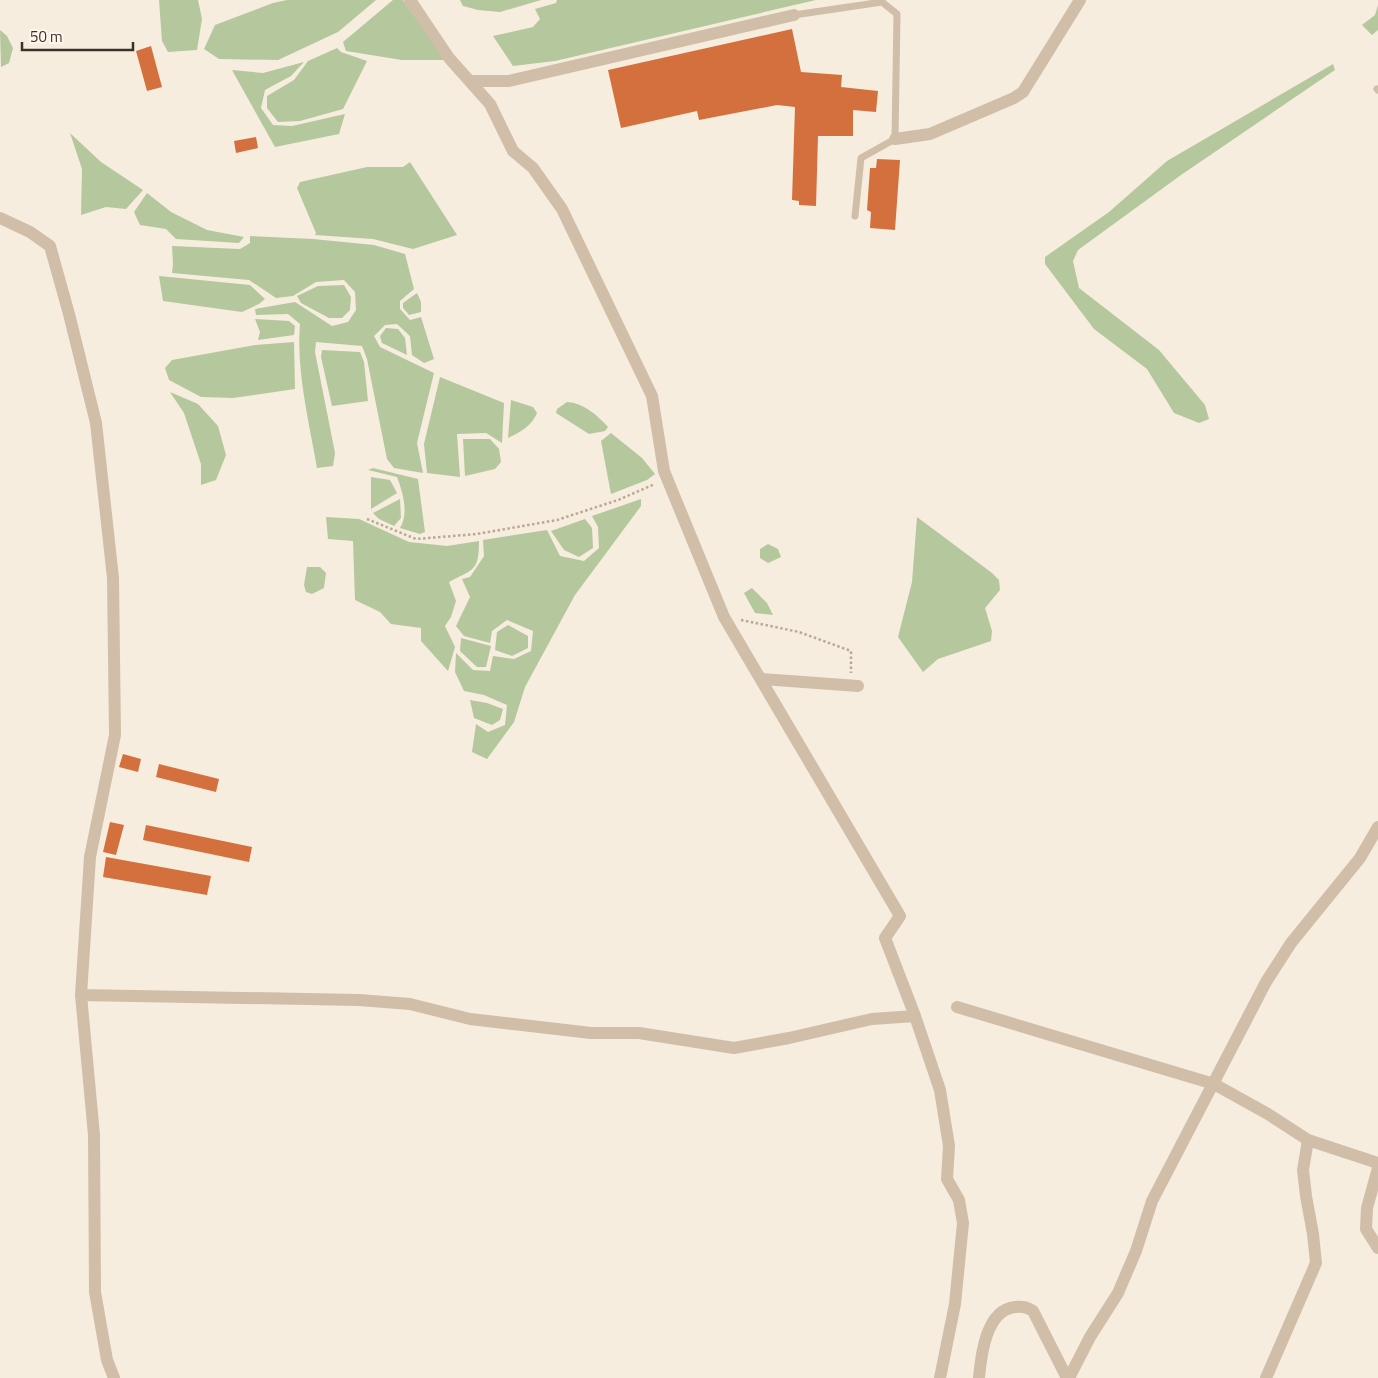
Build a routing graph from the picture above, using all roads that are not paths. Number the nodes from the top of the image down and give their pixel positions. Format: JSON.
{"nodes":[{"id":1,"x":410,"y":0,"type":"edge"},
{"id":2,"x":1080,"y":0,"type":"edge"},
{"id":3,"x":794,"y":15,"type":"joint"},
{"id":4,"x":470,"y":82,"type":"junction"},
{"id":5,"x":895,"y":139,"type":"junction"},
{"id":6,"x":855,"y":216,"type":"dead end"},
{"id":7,"x":0,"y":218,"type":"edge"},
{"id":8,"x":761,"y":679,"type":"junction"},
{"id":9,"x":854,"y":686,"type":"road end"},
{"id":10,"x":1378,"y":827,"type":"edge"},
{"id":11,"x":81,"y":995,"type":"junction"},
{"id":12,"x":957,"y":1007,"type":"dead end"},
{"id":13,"x":915,"y":1016,"type":"junction"},
{"id":14,"x":1214,"y":1084,"type":"junction"},
{"id":15,"x":1308,"y":1140,"type":"junction"},
{"id":16,"x":1378,"y":1162,"type":"edge"},
{"id":17,"x":1378,"y":1168,"type":"edge"},
{"id":18,"x":1378,"y":1248,"type":"edge"},
{"id":19,"x":114,"y":1378,"type":"edge"},
{"id":20,"x":940,"y":1378,"type":"edge"},
{"id":21,"x":979,"y":1378,"type":"edge"},
{"id":22,"x":1068,"y":1378,"type":"edge"},
{"id":23,"x":1266,"y":1378,"type":"edge"}],
"edges":[{"from":1,"to":4,"type":"street"},
{"from":2,"to":5,"type":"street"},
{"from":3,"to":4,"type":"street"},
{"from":3,"to":5,"type":"lane"},
{"from":4,"to":8,"type":"street"},
{"from":5,"to":6,"type":"lane"},
{"from":7,"to":11,"type":"street"},
{"from":8,"to":9,"type":"street"},
{"from":8,"to":13,"type":"street"},
{"from":10,"to":14,"type":"street"},
{"from":11,"to":13,"type":"street"},
{"from":11,"to":19,"type":"street"},
{"from":12,"to":14,"type":"street"},
{"from":13,"to":20,"type":"street"},
{"from":14,"to":15,"type":"street"},
{"from":14,"to":22,"type":"street"},
{"from":15,"to":16,"type":"street"},
{"from":15,"to":23,"type":"street"},
{"from":17,"to":18,"type":"street"},
{"from":21,"to":22,"type":"street"}]}
